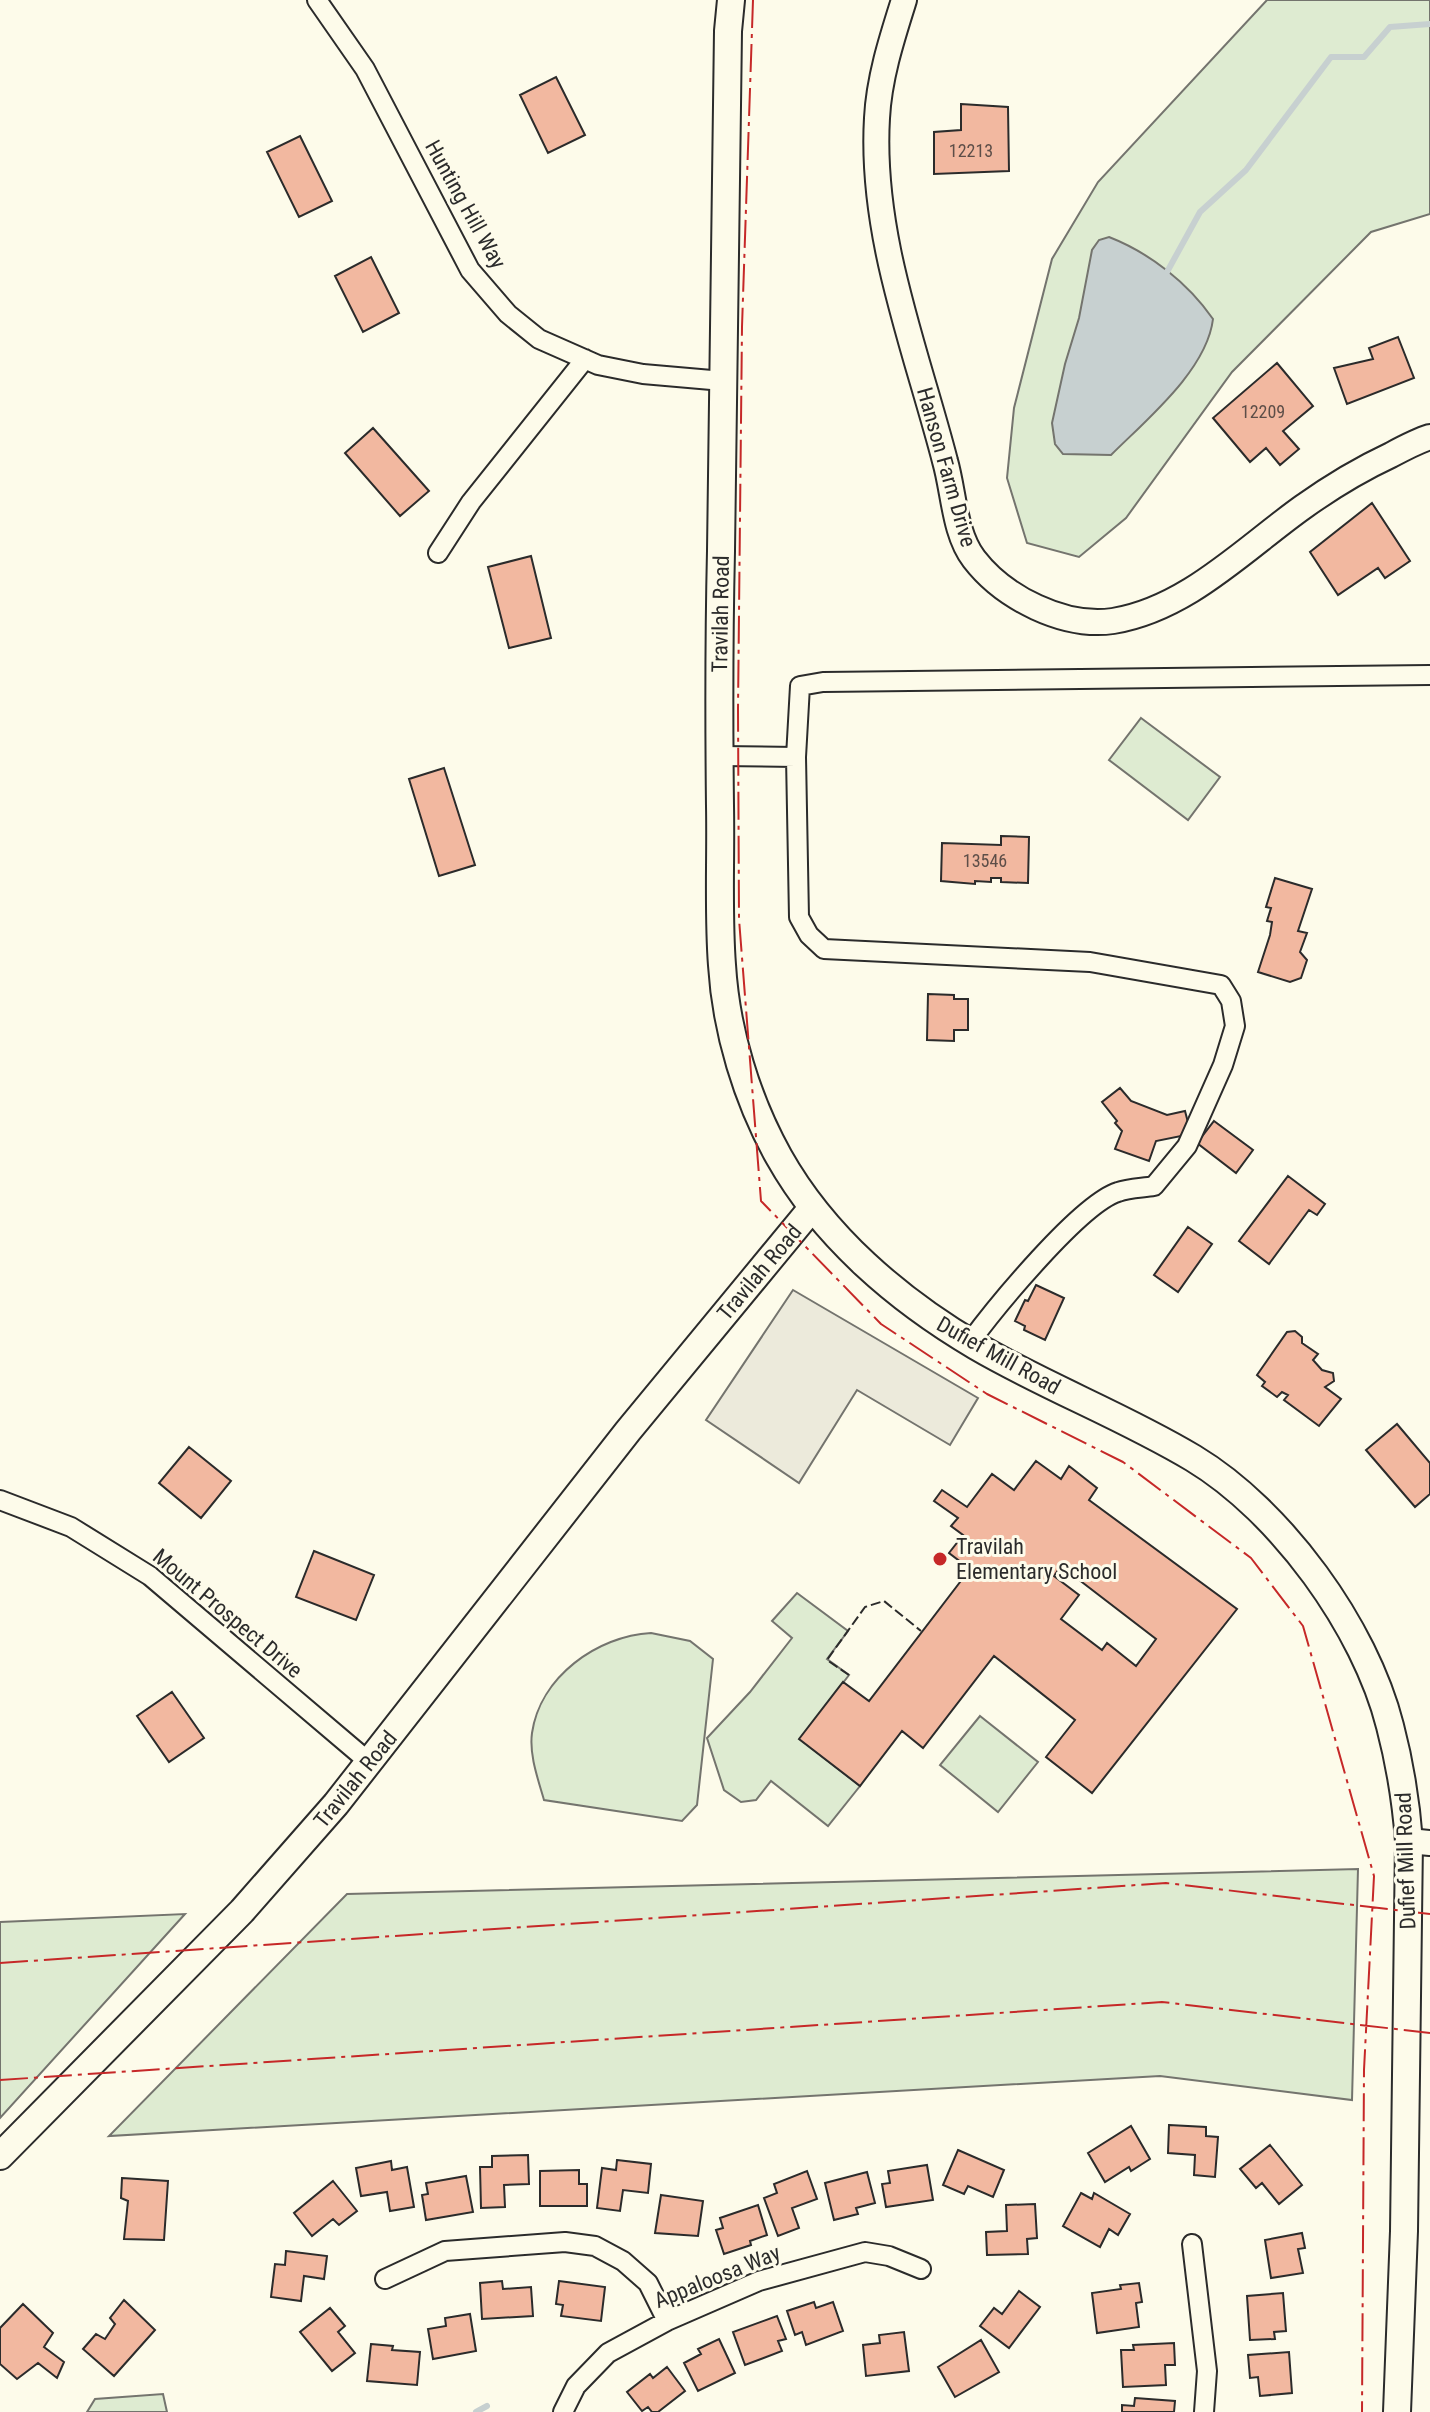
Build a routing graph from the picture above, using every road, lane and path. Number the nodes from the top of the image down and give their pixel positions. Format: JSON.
{"nodes":[{"id":1,"x":317,"y":0,"type":"edge"},
{"id":2,"x":731,"y":0,"type":"edge"},
{"id":3,"x":904,"y":0,"type":"edge"},
{"id":4,"x":585,"y":359,"type":"junction"},
{"id":5,"x":723,"y":381,"type":"junction"},
{"id":6,"x":1430,"y":437,"type":"edge"},
{"id":7,"x":438,"y":553,"type":"dead end"},
{"id":8,"x":1430,"y":675,"type":"edge"},
{"id":9,"x":720,"y":756,"type":"junction"},
{"id":10,"x":796,"y":757,"type":"junction"},
{"id":11,"x":812,"y":1208,"type":"junction"},
{"id":12,"x":970,"y":1342,"type":"junction"},
{"id":13,"x":0,"y":1500,"type":"edge"},
{"id":14,"x":369,"y":1762,"type":"junction"},
{"id":15,"x":1420,"y":1842,"type":"edge"},
{"id":16,"x":0,"y":2156,"type":"edge"},
{"id":17,"x":1192,"y":2244,"type":"dead end"},
{"id":18,"x":921,"y":2269,"type":"dead end"},
{"id":19,"x":385,"y":2279,"type":"dead end"},
{"id":20,"x":667,"y":2321,"type":"junction"},
{"id":21,"x":563,"y":2412,"type":"edge"},
{"id":22,"x":1204,"y":2412,"type":"edge"},
{"id":23,"x":1397,"y":2412,"type":"edge"}],
"edges":[{"from":1,"to":4,"type":"street","name":"Hunting Hill Way"},
{"from":2,"to":5,"type":"main road","name":"Travilah Road"},
{"from":3,"to":6,"type":"street","name":"Hanson Farm Drive"},
{"from":4,"to":5,"type":"street","name":"Hunting Hill Way"},
{"from":4,"to":7,"type":"street"},
{"from":5,"to":9,"type":"main road","name":"Travilah Road"},
{"from":8,"to":10,"type":"street"},
{"from":9,"to":10,"type":"street"},
{"from":9,"to":11,"type":"main road","name":"Travilah Road"},
{"from":10,"to":12,"type":"street"},
{"from":11,"to":12,"type":"main road","name":"Dufief Mill Road"},
{"from":11,"to":14,"type":"main road","name":"Travilah Road"},
{"from":12,"to":15,"type":"main road","name":"Dufief Mill Road"},
{"from":13,"to":14,"type":"street","name":"Mount Prospect Drive"},
{"from":14,"to":16,"type":"main road","name":"Travilah Road"},
{"from":15,"to":23,"type":"main road","name":"Dufief Mill Road"},
{"from":17,"to":22,"type":"street"},
{"from":18,"to":20,"type":"street","name":"Appaloosa Way"},
{"from":19,"to":20,"type":"street"},
{"from":20,"to":21,"type":"street","name":"Appaloosa Way"}]}
